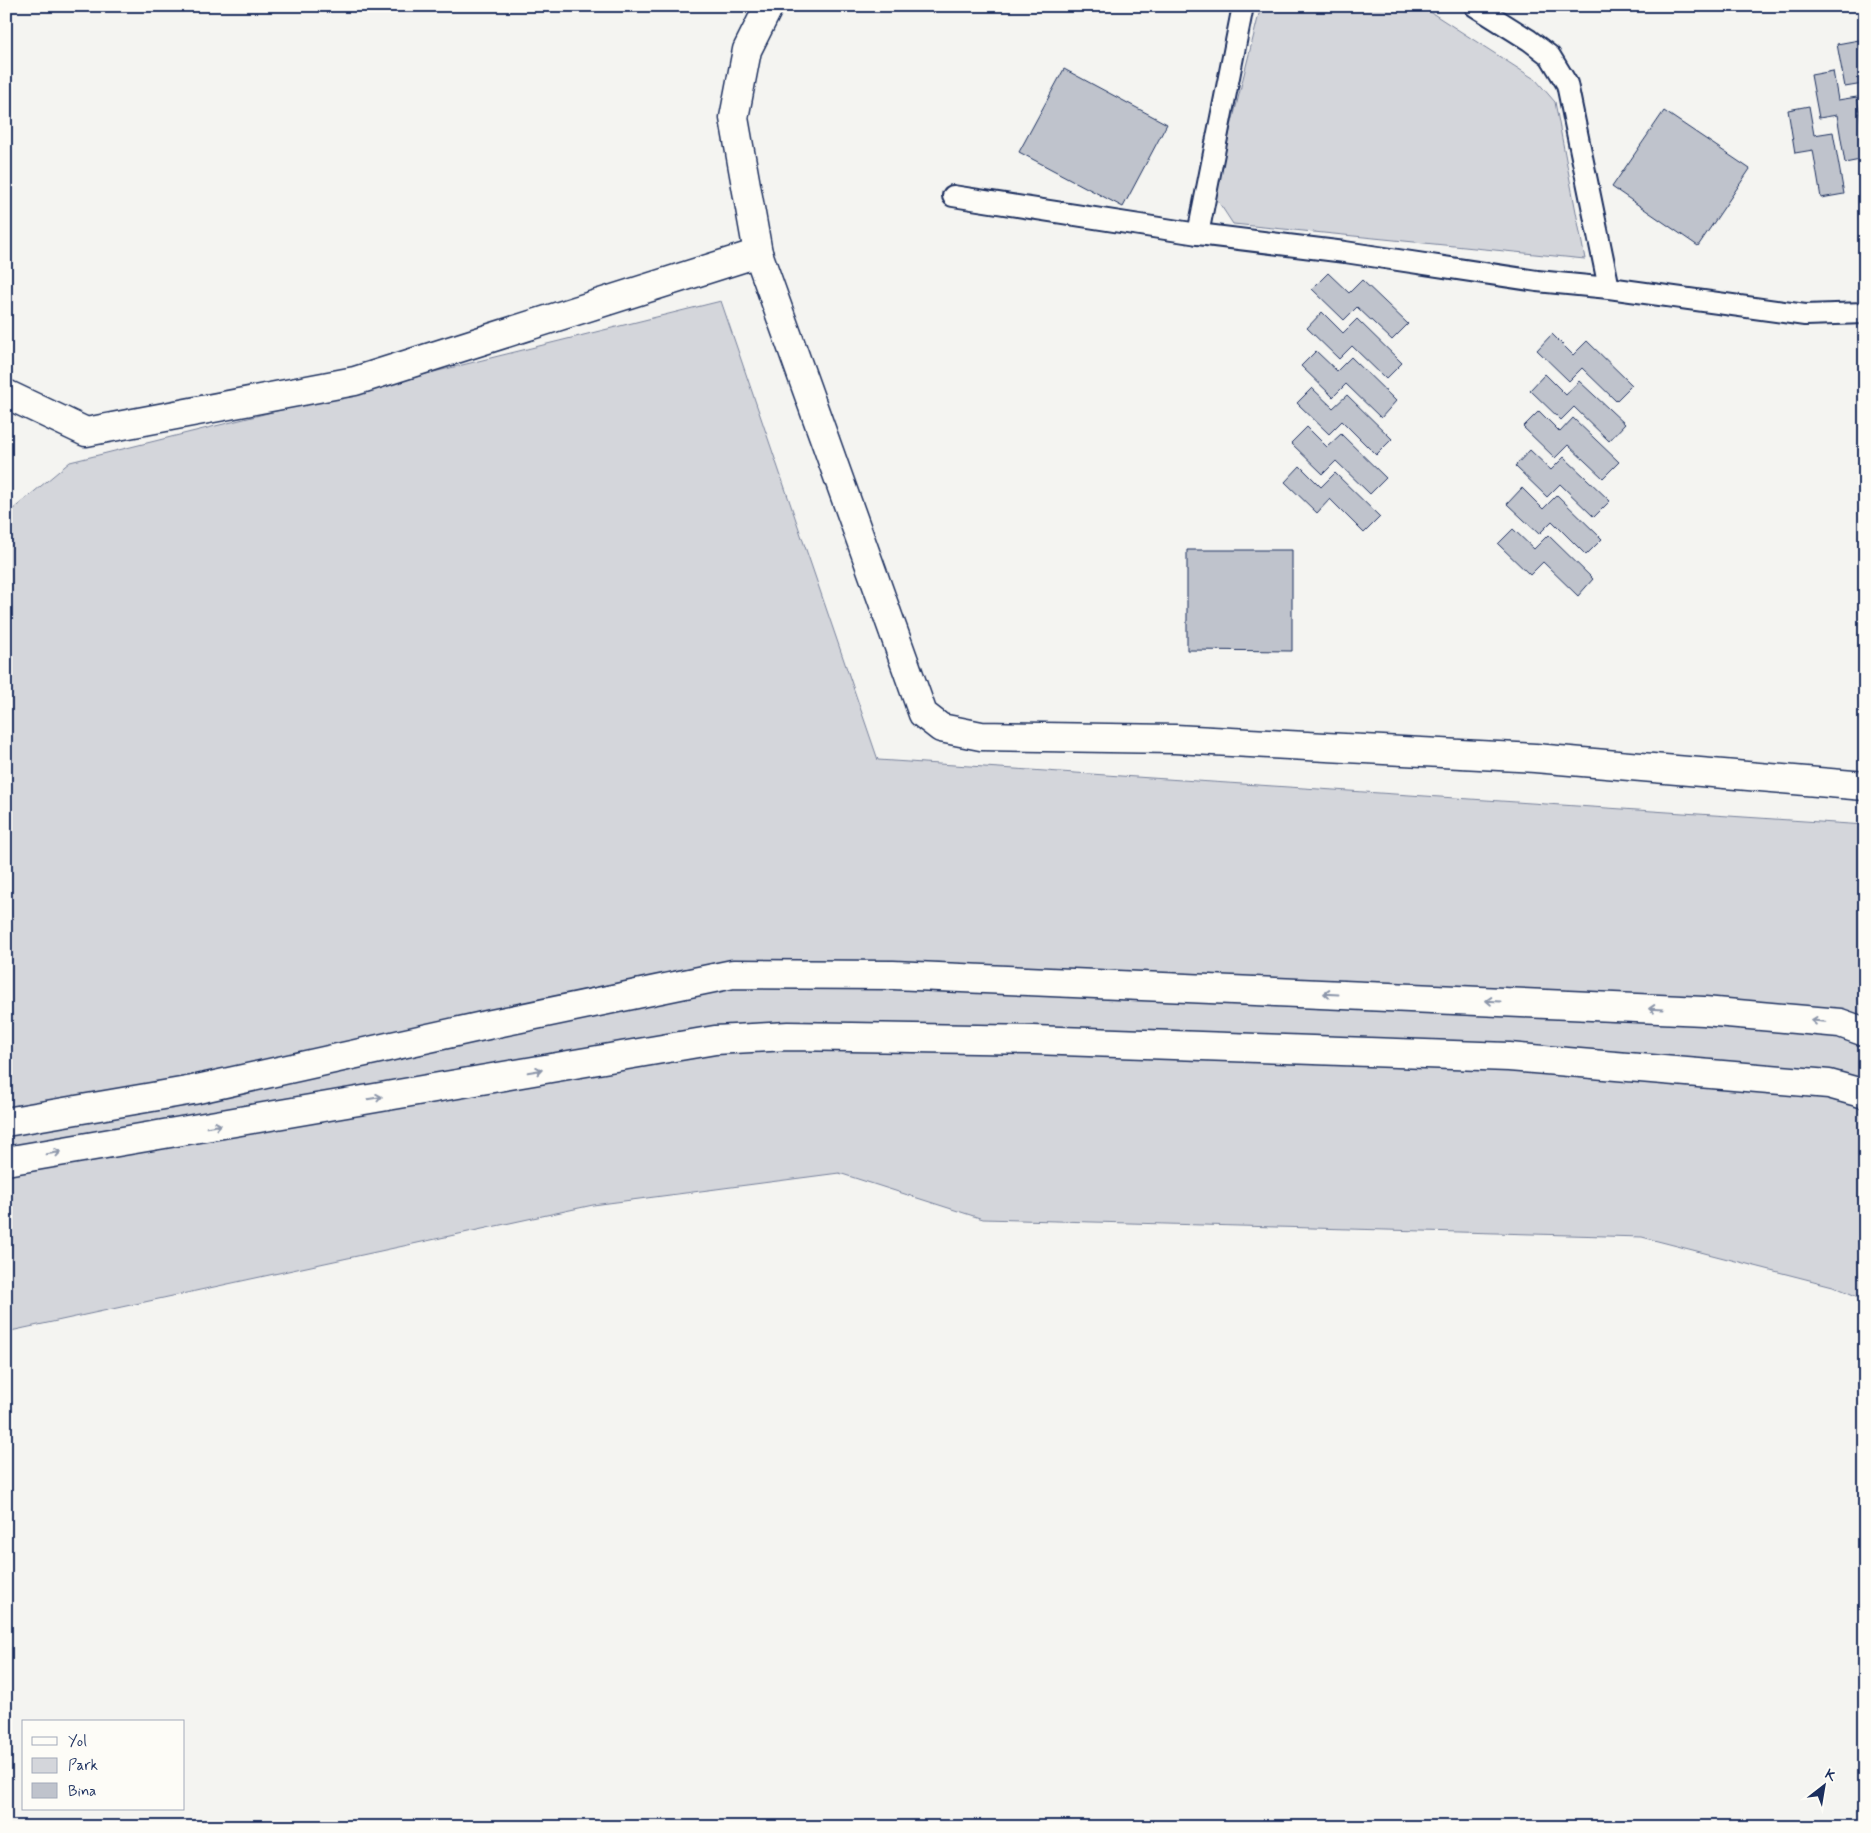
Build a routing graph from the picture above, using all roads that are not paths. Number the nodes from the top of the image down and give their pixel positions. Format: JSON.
{"nodes":[{"id":1,"x":769,"y":6,"type":"edge"},
{"id":2,"x":1243,"y":6,"type":"edge"},
{"id":3,"x":1475,"y":6,"type":"edge"},
{"id":4,"x":953,"y":196,"type":"dead end"},
{"id":5,"x":1198,"y":234,"type":"junction"},
{"id":6,"x":758,"y":253,"type":"junction"},
{"id":7,"x":1609,"y":288,"type":"junction"},
{"id":8,"x":1865,"y":313,"type":"edge"},
{"id":9,"x":6,"y":394,"type":"edge"},
{"id":10,"x":1865,"y":786,"type":"edge"},
{"id":11,"x":1865,"y":1032,"type":"edge"},
{"id":12,"x":1865,"y":1094,"type":"edge"},
{"id":13,"x":6,"y":1122,"type":"edge"},
{"id":14,"x":6,"y":1161,"type":"edge"}],
"edges":[{"from":1,"to":6,"type":"street"},
{"from":2,"to":5,"type":"lane"},
{"from":3,"to":7,"type":"lane"},
{"from":4,"to":5,"type":"lane"},
{"from":5,"to":7,"type":"lane"},
{"from":6,"to":9,"type":"street"},
{"from":6,"to":10,"type":"street"},
{"from":7,"to":8,"type":"lane"},
{"from":11,"to":13,"type":"street","one_way":true},
{"from":14,"to":12,"type":"street","one_way":true}]}
